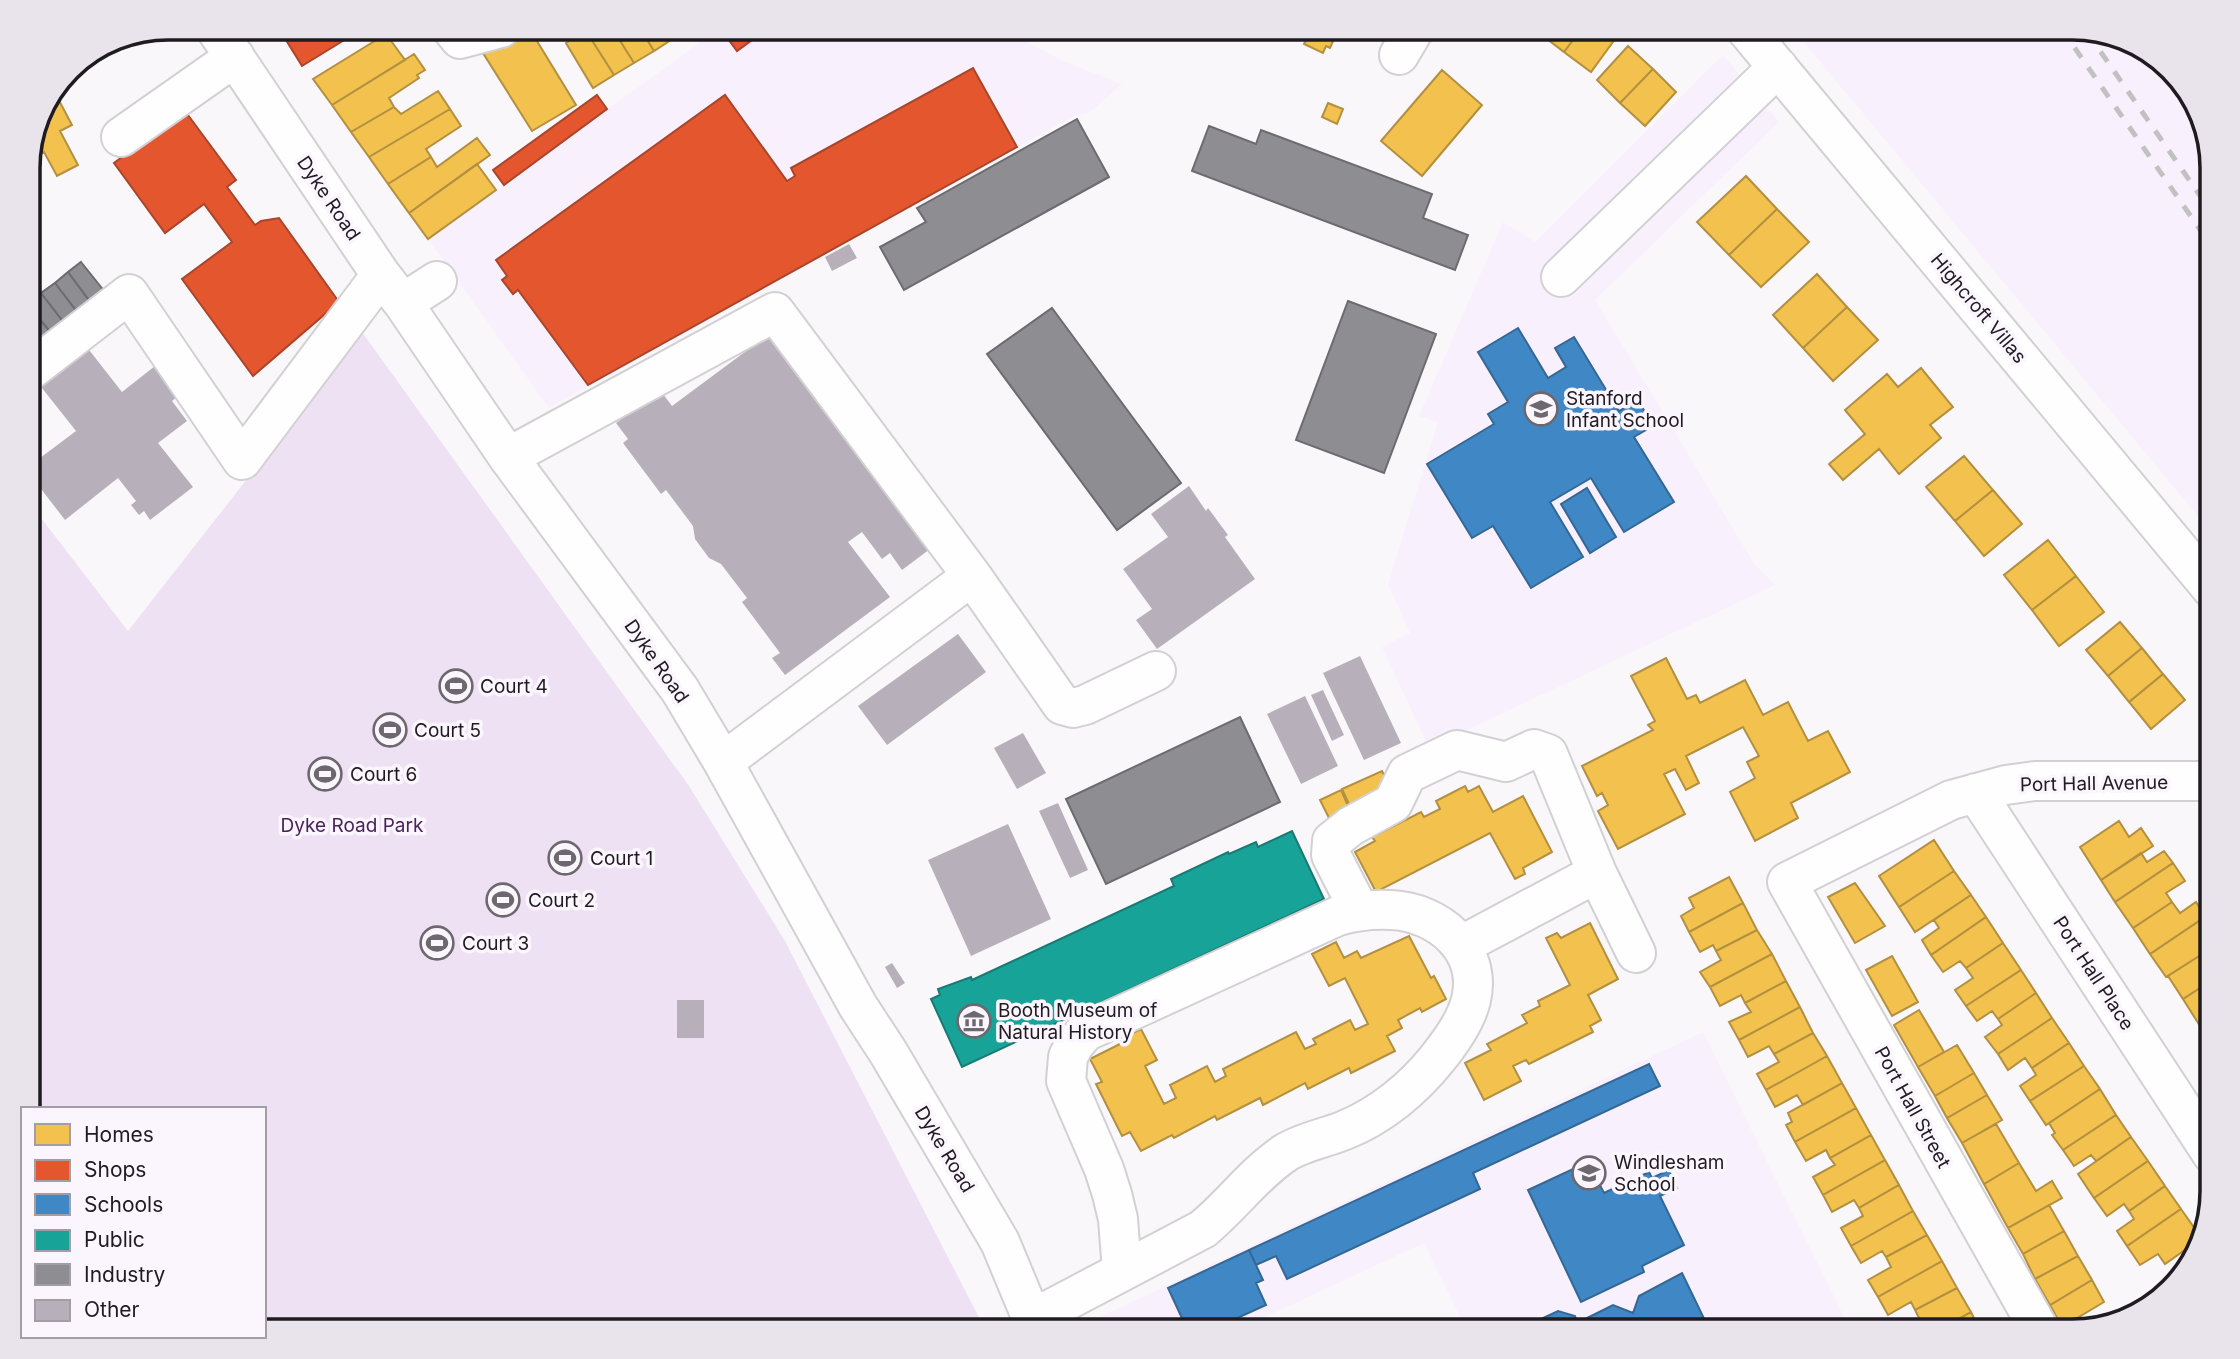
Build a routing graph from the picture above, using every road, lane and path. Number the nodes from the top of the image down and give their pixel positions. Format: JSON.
{"nodes":[{"id":1,"x":1755,"y":40,"type":"edge"},
{"id":2,"x":225,"y":43,"type":"edge"},
{"id":3,"x":1778,"y":67,"type":"junction"},
{"id":4,"x":142,"y":121,"type":"dead end"},
{"id":5,"x":1562,"y":277,"type":"dead end"},
{"id":6,"x":437,"y":281,"type":"dead end"},
{"id":7,"x":392,"y":289,"type":"junction"},
{"id":8,"x":41,"y":362,"type":"edge"},
{"id":9,"x":509,"y":457,"type":"junction"},
{"id":10,"x":2199,"y":574,"type":"edge"},
{"id":11,"x":972,"y":576,"type":"junction"},
{"id":12,"x":1156,"y":671,"type":"dead end"},
{"id":13,"x":723,"y":762,"type":"junction"},
{"id":14,"x":2200,"y":781,"type":"edge"},
{"id":15,"x":1976,"y":793,"type":"junction"},
{"id":16,"x":1597,"y":873,"type":"junction"},
{"id":17,"x":1787,"y":882,"type":"joint"},
{"id":18,"x":1359,"y":911,"type":"junction"},
{"id":19,"x":1462,"y":945,"type":"junction"},
{"id":20,"x":1636,"y":953,"type":"dead end"},
{"id":21,"x":2200,"y":1136,"type":"edge"},
{"id":22,"x":1122,"y":1271,"type":"junction"},
{"id":23,"x":1032,"y":1319,"type":"edge"},
{"id":24,"x":1044,"y":1319,"type":"edge"},
{"id":25,"x":2033,"y":1319,"type":"edge"}],
"edges":[{"from":1,"to":3,"type":"street","name":"Highcroft Villas"},
{"from":2,"to":4,"type":"street"},
{"from":2,"to":7,"type":"street","name":"Dyke Road"},
{"from":3,"to":5,"type":"street"},
{"from":3,"to":10,"type":"street","name":"Highcroft Villas"},
{"from":6,"to":7,"type":"street"},
{"from":7,"to":8,"type":"street"},
{"from":7,"to":9,"type":"street","name":"Dyke Road"},
{"from":9,"to":11,"type":"street"},
{"from":9,"to":13,"type":"street","name":"Dyke Road"},
{"from":11,"to":12,"type":"street"},
{"from":11,"to":13,"type":"street"},
{"from":13,"to":23,"type":"street","name":"Dyke Road"},
{"from":14,"to":15,"type":"street","name":"Port Hall Avenue"},
{"from":15,"to":17,"type":"street","name":"Port Hall Avenue"},
{"from":15,"to":21,"type":"street","name":"Port Hall Place"},
{"from":16,"to":18,"type":"street"},
{"from":16,"to":19,"type":"street"},
{"from":16,"to":20,"type":"street"},
{"from":17,"to":25,"type":"street","name":"Port Hall Street"},
{"from":18,"to":19,"type":"street"},
{"from":18,"to":22,"type":"street"},
{"from":19,"to":22,"type":"street"},
{"from":22,"to":24,"type":"street"}]}
